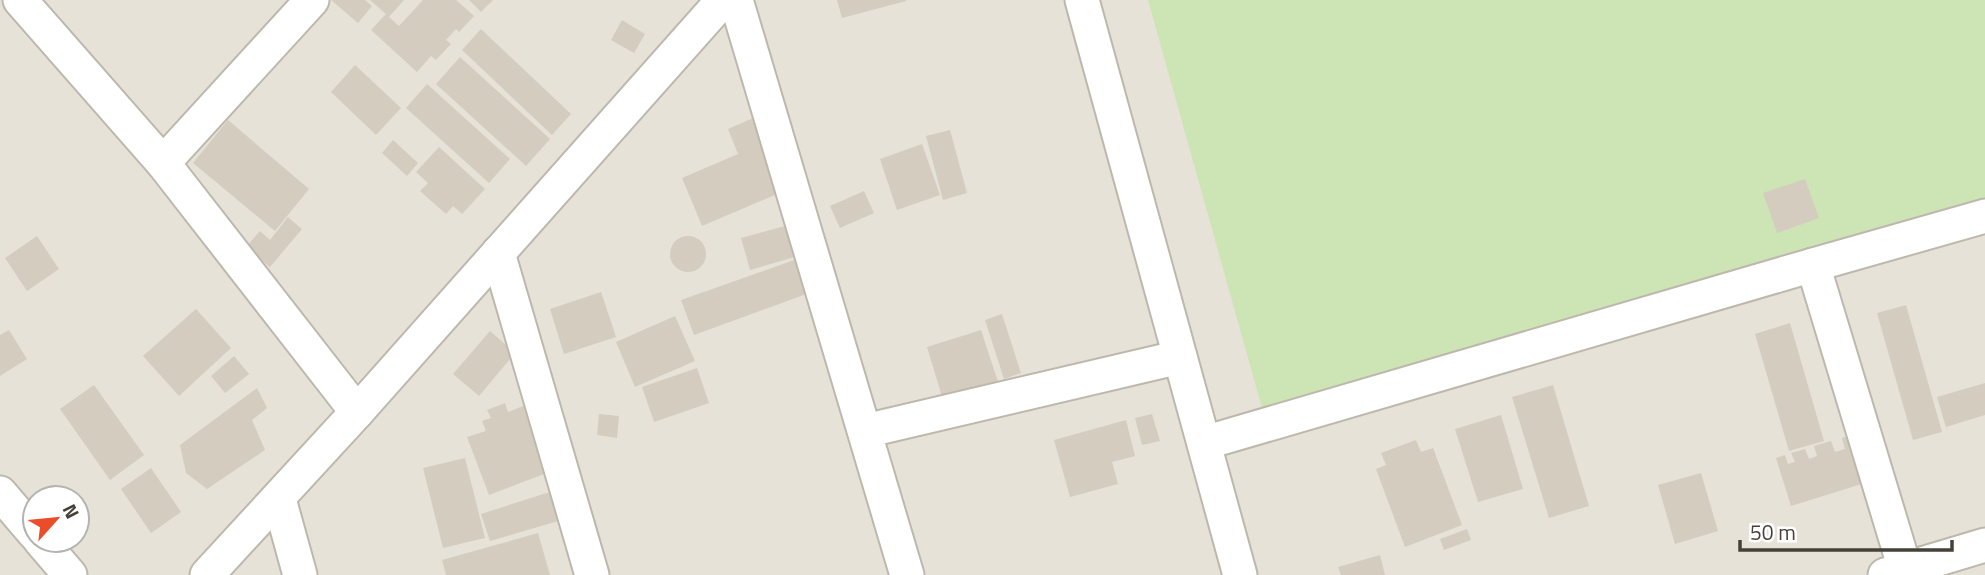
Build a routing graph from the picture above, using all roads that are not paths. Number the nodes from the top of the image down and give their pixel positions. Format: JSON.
{"nodes":[{"id":1,"x":20,"y":0,"type":"edge"},
{"id":2,"x":312,"y":0,"type":"edge"},
{"id":3,"x":723,"y":0,"type":"edge"},
{"id":4,"x":736,"y":0,"type":"edge"},
{"id":5,"x":1082,"y":0,"type":"edge"},
{"id":6,"x":163,"y":163,"type":"junction"},
{"id":7,"x":1985,"y":216,"type":"edge"},
{"id":8,"x":498,"y":253,"type":"junction"},
{"id":9,"x":1813,"y":265,"type":"junction"},
{"id":10,"x":1180,"y":357,"type":"junction"},
{"id":11,"x":357,"y":412,"type":"junction"},
{"id":12,"x":865,"y":432,"type":"junction"},
{"id":13,"x":1204,"y":443,"type":"junction"},
{"id":14,"x":0,"y":493,"type":"edge"},
{"id":15,"x":279,"y":499,"type":"junction"},
{"id":16,"x":21,"y":518,"type":"edge"},
{"id":17,"x":1985,"y":545,"type":"edge"},
{"id":18,"x":52,"y":554,"type":"edge"},
{"id":19,"x":1895,"y":572,"type":"edge"},
{"id":20,"x":70,"y":575,"type":"edge"},
{"id":21,"x":207,"y":575,"type":"edge"},
{"id":22,"x":300,"y":575,"type":"edge"},
{"id":23,"x":593,"y":575,"type":"edge"},
{"id":24,"x":907,"y":575,"type":"edge"},
{"id":25,"x":1240,"y":575,"type":"edge"}],
"edges":[{"from":1,"to":6,"type":"street"},
{"from":2,"to":6,"type":"street"},
{"from":3,"to":8,"type":"street"},
{"from":4,"to":12,"type":"street"},
{"from":5,"to":10,"type":"street"},
{"from":6,"to":11,"type":"street"},
{"from":7,"to":9,"type":"street"},
{"from":8,"to":11,"type":"street"},
{"from":8,"to":23,"type":"street"},
{"from":9,"to":13,"type":"street"},
{"from":9,"to":19,"type":"street"},
{"from":10,"to":12,"type":"street"},
{"from":10,"to":13,"type":"street"},
{"from":11,"to":15,"type":"street"},
{"from":12,"to":24,"type":"street"},
{"from":13,"to":25,"type":"street"},
{"from":14,"to":16,"type":"street"},
{"from":15,"to":21,"type":"street"},
{"from":15,"to":22,"type":"street"},
{"from":17,"to":19,"type":"street"},
{"from":18,"to":20,"type":"street"}]}
